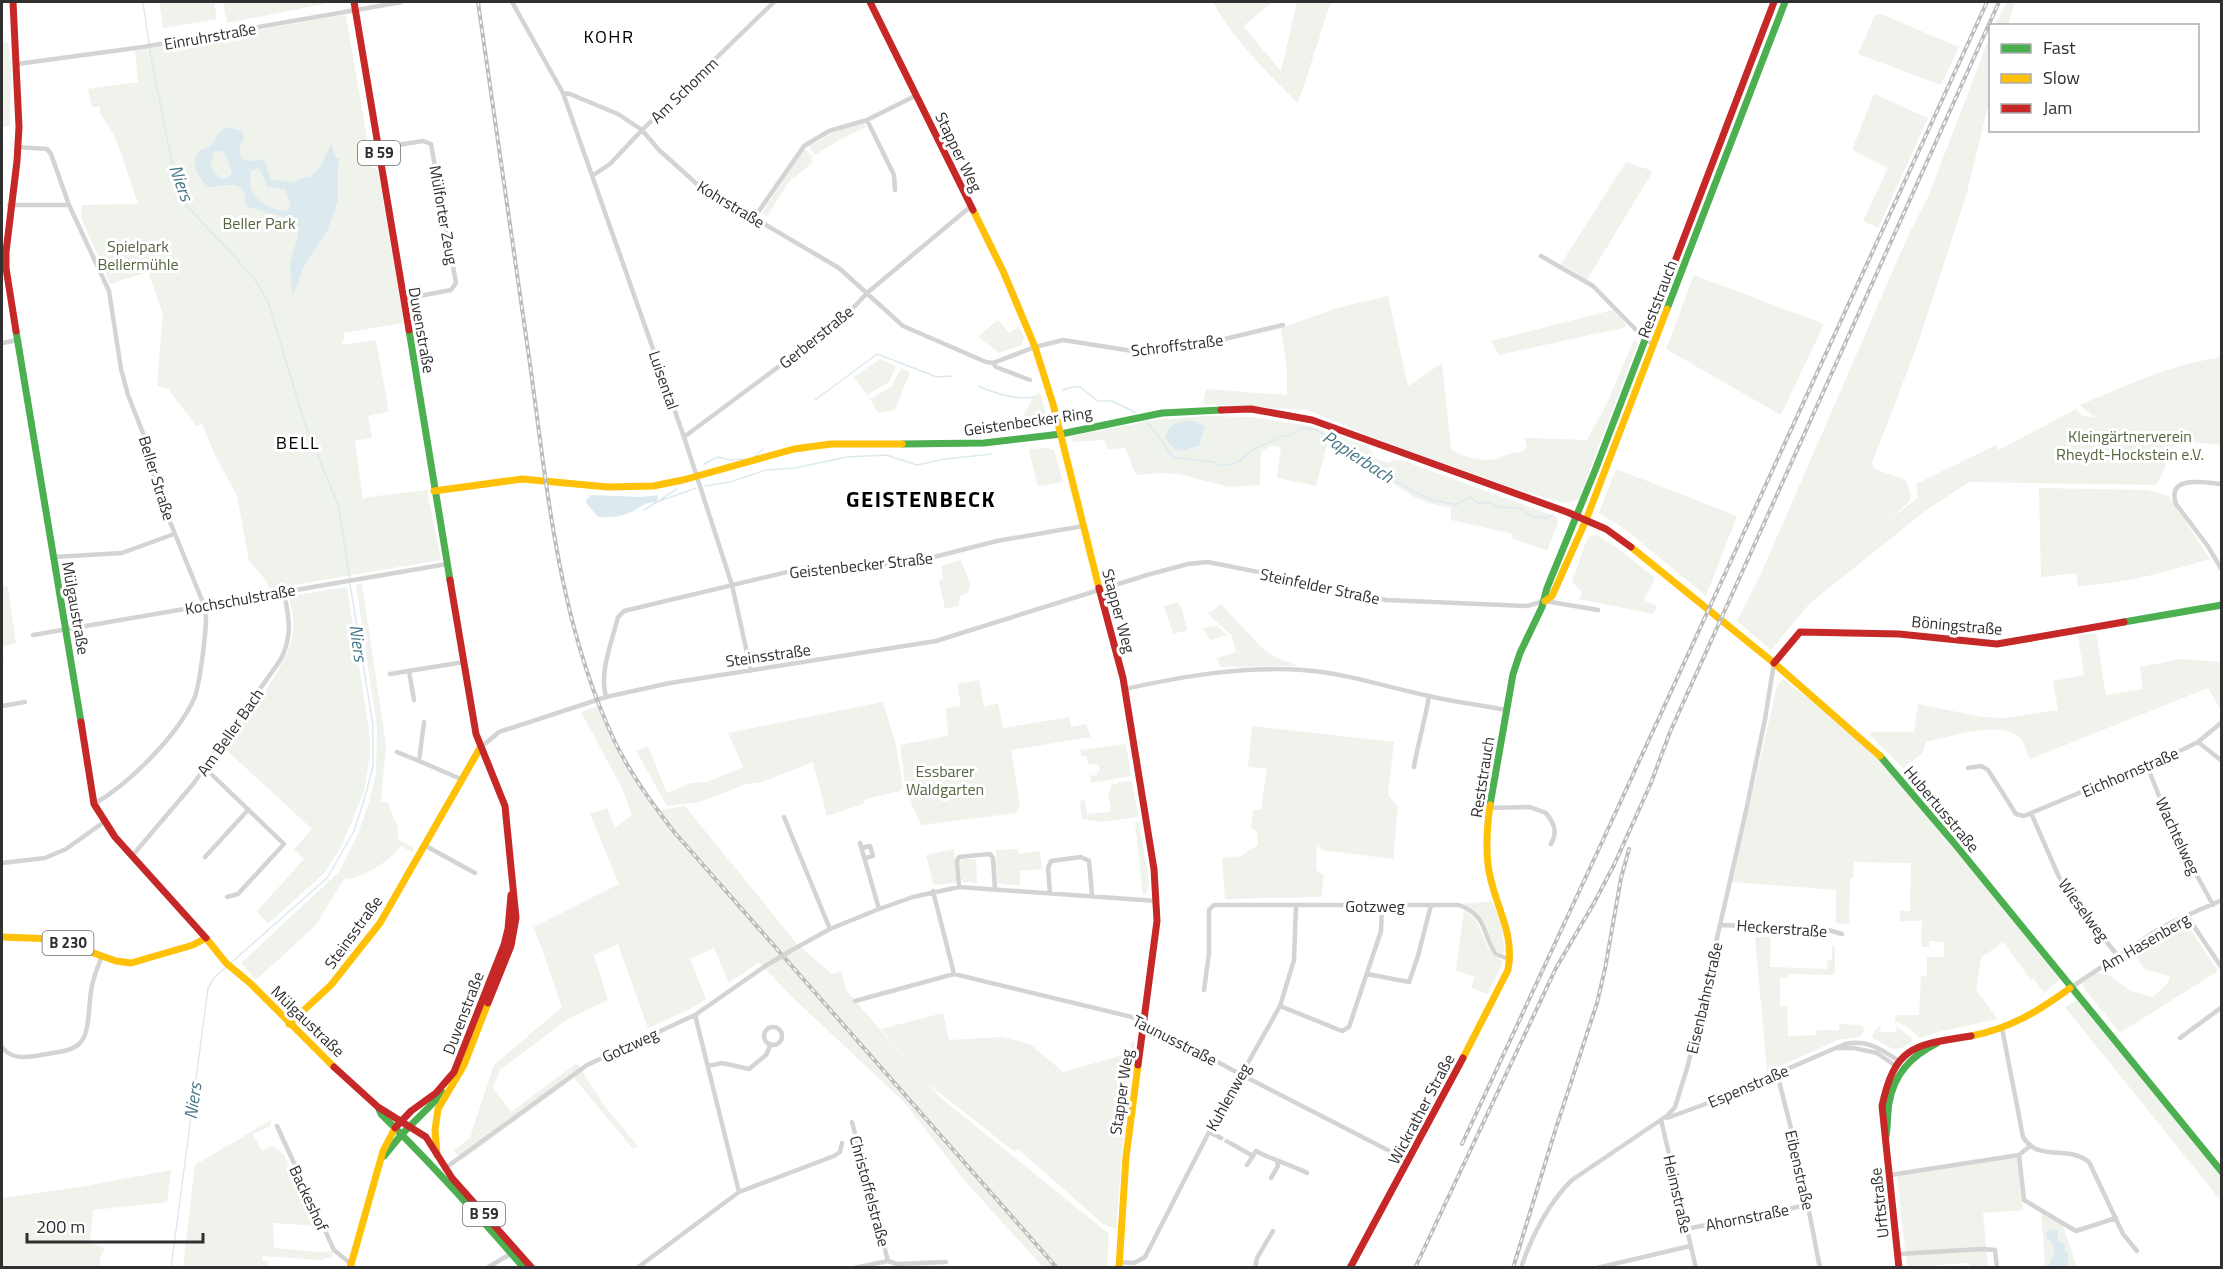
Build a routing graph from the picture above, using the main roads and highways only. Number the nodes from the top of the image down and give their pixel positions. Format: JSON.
{"nodes":[{"id":1,"x":13,"y":2,"type":"edge"},
{"id":2,"x":354,"y":2,"type":"edge"},
{"id":3,"x":870,"y":2,"type":"edge"},
{"id":4,"x":1774,"y":2,"type":"edge"},
{"id":5,"x":1785,"y":2,"type":"edge"},
{"id":6,"x":5,"y":285,"type":"edge"},
{"id":7,"x":1061,"y":434,"type":"junction"},
{"id":8,"x":434,"y":491,"type":"junction"},
{"id":9,"x":1577,"y":516,"type":"junction"},
{"id":10,"x":1586,"y":520,"type":"junction"},
{"id":11,"x":1545,"y":602,"type":"junction"},
{"id":12,"x":2222,"y":605,"type":"edge"},
{"id":13,"x":1774,"y":663,"type":"junction"},
{"id":14,"x":480,"y":748,"type":"junction"},
{"id":15,"x":512,"y":883,"type":"junction"},
{"id":16,"x":198,"y":927,"type":"junction"},
{"id":17,"x":2,"y":937,"type":"edge"},
{"id":18,"x":206,"y":938,"type":"junction"},
{"id":19,"x":194,"y":944,"type":"junction"},
{"id":20,"x":1511,"y":960,"type":"joint"},
{"id":21,"x":2070,"y":988,"type":"junction"},
{"id":22,"x":289,"y":1024,"type":"junction"},
{"id":23,"x":450,"y":1086,"type":"junction"},
{"id":24,"x":378,"y":1107,"type":"junction"},
{"id":25,"x":402,"y":1121,"type":"junction"},
{"id":26,"x":409,"y":1126,"type":"junction"},
{"id":27,"x":396,"y":1128,"type":"junction"},
{"id":28,"x":402,"y":1134,"type":"junction"},
{"id":29,"x":437,"y":1155,"type":"junction"},
{"id":30,"x":382,"y":1158,"type":"junction"},
{"id":31,"x":441,"y":1171,"type":"junction"},
{"id":32,"x":2222,"y":1172,"type":"edge"},
{"id":33,"x":514,"y":1252,"type":"junction"},
{"id":34,"x":1119,"y":1265,"type":"edge"},
{"id":35,"x":350,"y":1266,"type":"edge"},
{"id":36,"x":524,"y":1268,"type":"edge"},
{"id":37,"x":532,"y":1268,"type":"edge"},
{"id":38,"x":1350,"y":1268,"type":"edge"},
{"id":39,"x":1899,"y":1268,"type":"edge"}],
"edges":[{"from":1,"to":6,"type":"main road","name":"Mülgaustraße"},
{"from":2,"to":8,"type":"main road","name":"Duvenstraße","number":"B 59"},
{"from":3,"to":7,"type":"main road","name":"Stapper Weg"},
{"from":4,"to":9,"type":"main road","name":"Reststrauch"},
{"from":5,"to":10,"type":"main road","name":"Reststrauch"},
{"from":6,"to":16,"type":"main road","name":"Mülgaustraße"},
{"from":7,"to":8,"type":"main road","name":"Geistenbecker Ring"},
{"from":7,"to":9,"type":"main road","name":"Geistenbecker Ring"},
{"from":7,"to":34,"type":"main road","name":"Stapper Weg"},
{"from":8,"to":14,"type":"main road","name":"Duvenstraße","number":"B 59"},
{"from":9,"to":10,"type":"main road","name":"Geistenbecker Ring"},
{"from":9,"to":11,"type":"main road","name":"Reststrauch"},
{"from":10,"to":11,"type":"main road","name":"Reststrauch"},
{"from":10,"to":13,"type":"main road","name":"Hubertusstraße"},
{"from":11,"to":20,"type":"main road","name":"Reststrauch"},
{"from":12,"to":13,"type":"main road","name":"Böningstraße"},
{"from":13,"to":21,"type":"main road","name":"Hubertusstraße"},
{"from":14,"to":15,"type":"main road","name":"Duvenstraße","number":"B 59"},
{"from":14,"to":22,"type":"main road","name":"Steinsstraße"},
{"from":15,"to":23,"type":"main road","name":"Duvenstraße","number":"B 59"},
{"from":15,"to":25,"type":"main road","name":"Duvenstraße","number":"B 59"},
{"from":16,"to":18,"type":"main road","name":"Mülgaustraße"},
{"from":16,"to":19,"type":"main road"},
{"from":17,"to":19,"type":"main road","number":"B 230"},
{"from":18,"to":19,"type":"main road","number":"B 230"},
{"from":18,"to":22,"type":"main road","name":"Mülgaustraße"},
{"from":20,"to":38,"type":"main road","name":"Wickrather Straße"},
{"from":21,"to":32,"type":"main road","name":"Hubertusstraße"},
{"from":21,"to":39,"type":"main road","name":"Urftstraße"},
{"from":22,"to":24,"type":"main road","name":"Mülgaustraße"},
{"from":23,"to":26,"type":"main road","number":"B 59"},
{"from":23,"to":29,"type":"main road","number":"B 59"},
{"from":24,"to":25,"type":"main road","name":"Mülgaustraße"},
{"from":24,"to":27,"type":"main road","name":"Mülgaustraße","number":"B 59"},
{"from":25,"to":26,"type":"main road","name":"Mülgaustraße"},
{"from":25,"to":27,"type":"main road","name":"Duvenstraße","number":"B 59"},
{"from":26,"to":28,"type":"main road","number":"B 59"},
{"from":26,"to":29,"type":"main road","name":"Mülgaustraße"},
{"from":27,"to":28,"type":"main road","number":"B 59"},
{"from":27,"to":30,"type":"main road","name":"Duvenstraße"},
{"from":28,"to":30,"type":"main road"},
{"from":28,"to":31,"type":"main road","number":"B 59"},
{"from":29,"to":31,"type":"main road","number":"B 59"},
{"from":30,"to":35,"type":"main road","name":"Duvenstraße"},
{"from":31,"to":33,"type":"main road","number":"B 59"},
{"from":33,"to":36,"type":"main road","number":"B 59"},
{"from":33,"to":37,"type":"main road","number":"B 59"}]}
